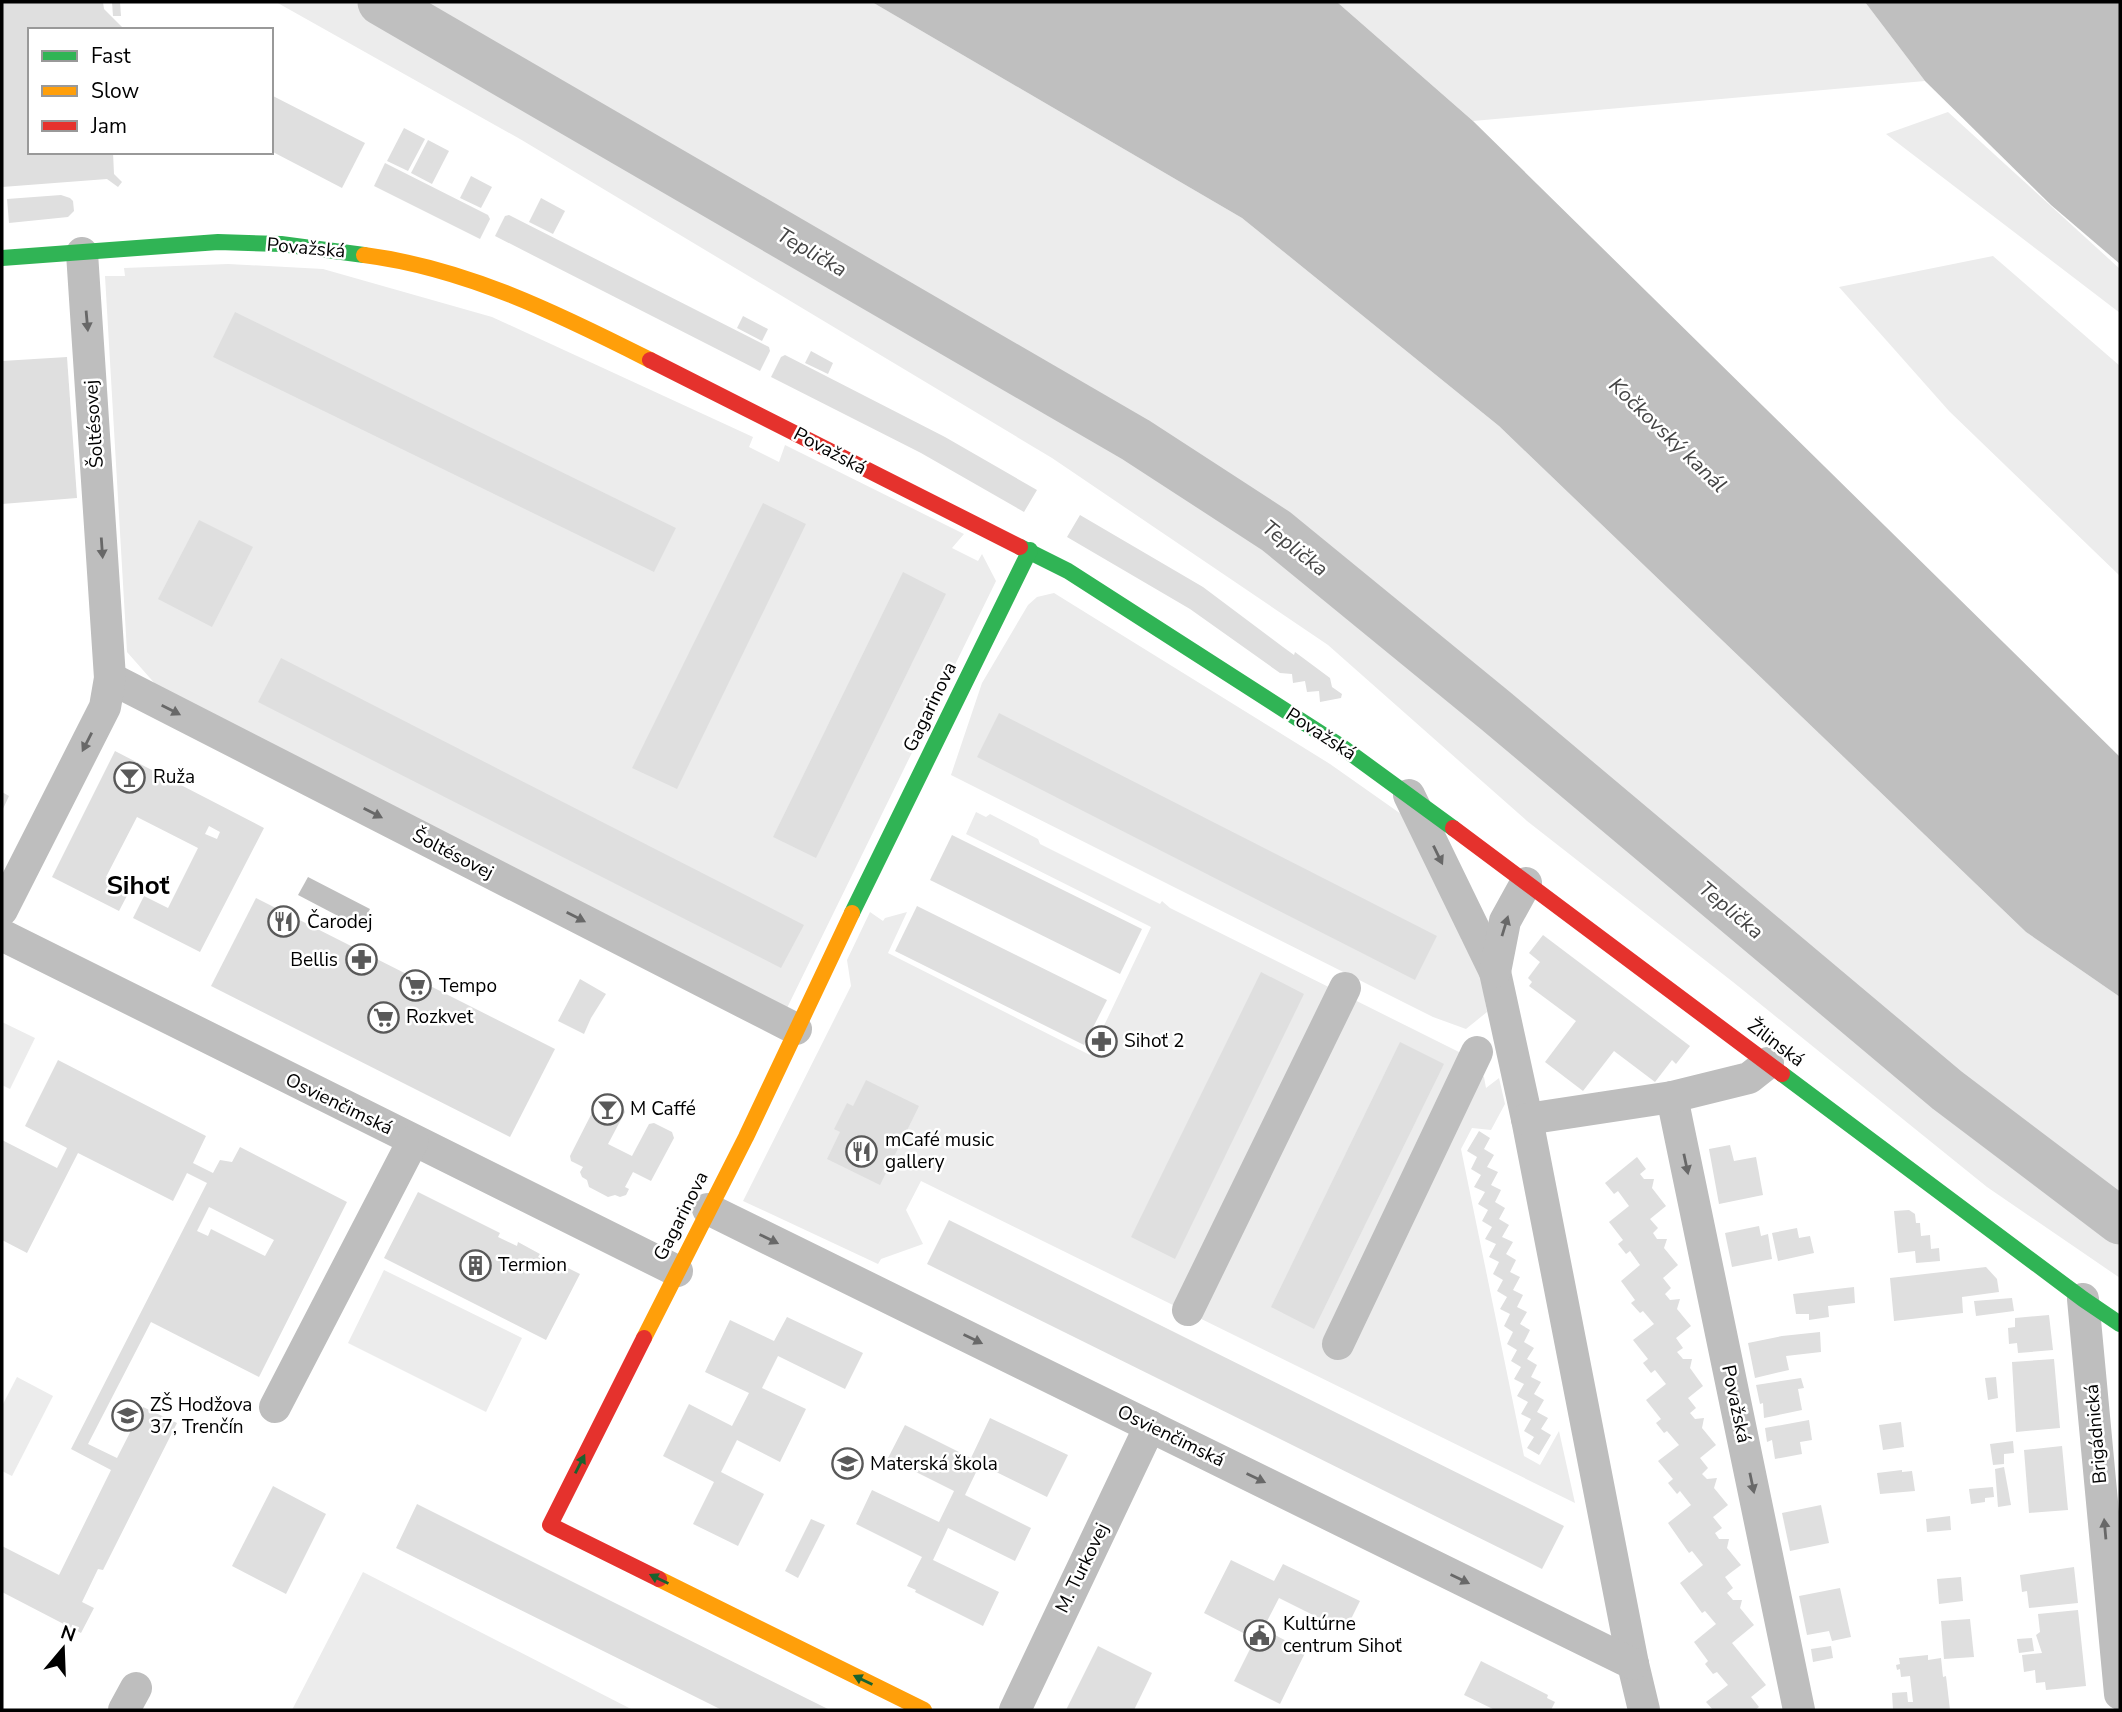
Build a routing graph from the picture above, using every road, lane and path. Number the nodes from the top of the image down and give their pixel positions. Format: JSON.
{"nodes":[{"id":1,"x":82,"y":253,"type":"junction"},
{"id":2,"x":2,"y":258,"type":"edge"},
{"id":3,"x":1031,"y":550,"type":"junction"},
{"id":4,"x":110,"y":678,"type":"junction"},
{"id":5,"x":1408,"y":793,"type":"junction"},
{"id":6,"x":1526,"y":883,"type":"junction"},
{"id":7,"x":2,"y":910,"type":"edge"},
{"id":8,"x":2,"y":935,"type":"edge"},
{"id":9,"x":1495,"y":972,"type":"junction"},
{"id":10,"x":1345,"y":988,"type":"dead end"},
{"id":11,"x":796,"y":1029,"type":"junction"},
{"id":12,"x":1477,"y":1052,"type":"dead end"},
{"id":13,"x":1768,"y":1063,"type":"junction"},
{"id":14,"x":1672,"y":1097,"type":"junction"},
{"id":15,"x":1527,"y":1119,"type":"junction"},
{"id":16,"x":413,"y":1141,"type":"junction"},
{"id":17,"x":708,"y":1209,"type":"junction"},
{"id":18,"x":677,"y":1271,"type":"junction"},
{"id":19,"x":2083,"y":1299,"type":"junction"},
{"id":20,"x":1188,"y":1310,"type":"dead end"},
{"id":21,"x":2120,"y":1324,"type":"edge"},
{"id":22,"x":1338,"y":1344,"type":"dead end"},
{"id":23,"x":275,"y":1407,"type":"dead end"},
{"id":24,"x":1150,"y":1426,"type":"junction"},
{"id":25,"x":1633,"y":1664,"type":"junction"},
{"id":26,"x":2120,"y":1694,"type":"edge"},
{"id":27,"x":924,"y":1710,"type":"edge"},
{"id":28,"x":1014,"y":1710,"type":"edge"},
{"id":29,"x":1644,"y":1710,"type":"edge"},
{"id":30,"x":1800,"y":1710,"type":"edge"}],
"edges":[{"from":1,"to":2,"type":"street","name":"Považská"},
{"from":1,"to":3,"type":"street","name":"Považská"},
{"from":1,"to":4,"type":"street","name":"Šoltésovej","one_way":true},
{"from":3,"to":5,"type":"street","name":"Považská"},
{"from":3,"to":11,"type":"street","name":"Gagarinova"},
{"from":4,"to":7,"type":"street","name":"Šoltésovej","one_way":true},
{"from":4,"to":11,"type":"street","name":"Šoltésovej","one_way":true},
{"from":5,"to":6,"type":"street","name":"Žilinská"},
{"from":5,"to":9,"type":"street","name":"Považská","one_way":true},
{"from":9,"to":6,"type":"street","name":"Považská","one_way":true},
{"from":6,"to":13,"type":"street","name":"Žilinská"},
{"from":8,"to":16,"type":"street","name":"Osvienčimská"},
{"from":9,"to":15,"type":"street","name":"Považská"},
{"from":10,"to":20,"type":"street"},
{"from":11,"to":17,"type":"street","name":"Gagarinova"},
{"from":12,"to":22,"type":"street"},
{"from":13,"to":14,"type":"street"},
{"from":13,"to":19,"type":"street","name":"Žilinská"},
{"from":14,"to":15,"type":"street"},
{"from":14,"to":30,"type":"street","name":"Považská","one_way":true},
{"from":15,"to":25,"type":"street","name":"Považská"},
{"from":16,"to":18,"type":"street","name":"Osvienčimská"},
{"from":16,"to":23,"type":"street"},
{"from":17,"to":18,"type":"street","name":"Gagarinova"},
{"from":17,"to":24,"type":"street","name":"Osvienčimská","one_way":true},
{"from":27,"to":18,"type":"street","name":"Gagarinova","one_way":true},
{"from":19,"to":21,"type":"street","name":"Žilinská"},
{"from":26,"to":19,"type":"street","name":"Brigádnická","one_way":true},
{"from":24,"to":25,"type":"street","name":"Osvienčimská","one_way":true},
{"from":24,"to":28,"type":"street","name":"M. Turkovej"},
{"from":25,"to":29,"type":"street","name":"Považská"}]}
